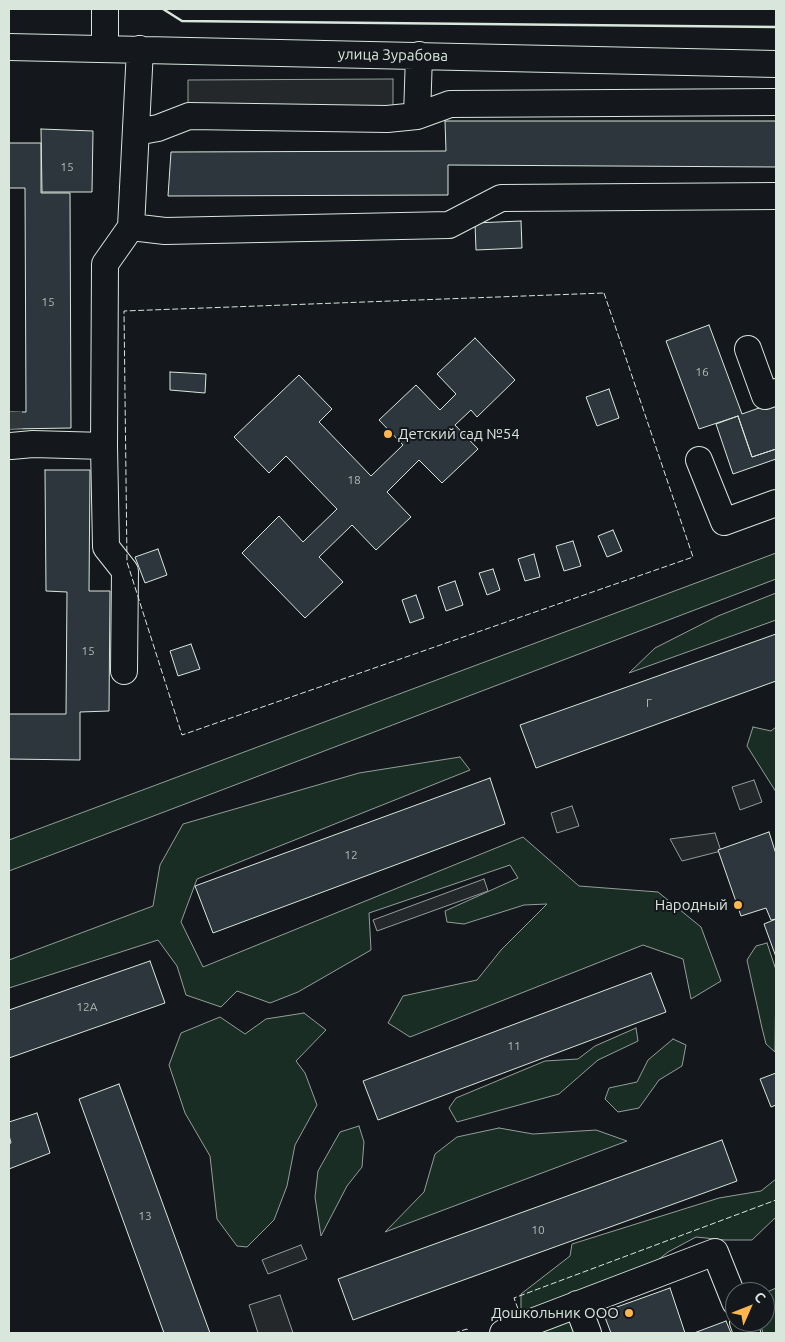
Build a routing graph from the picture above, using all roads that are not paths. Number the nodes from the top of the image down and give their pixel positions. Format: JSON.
{"nodes":[{"id":1,"x":105,"y":9,"type":"edge"},
{"id":2,"x":9,"y":47,"type":"edge"},
{"id":3,"x":105,"y":48,"type":"junction"},
{"id":4,"x":140,"y":49,"type":"junction"},
{"id":5,"x":419,"y":55,"type":"junction"},
{"id":6,"x":776,"y":64,"type":"edge"},
{"id":7,"x":776,"y":102,"type":"edge"},
{"id":8,"x":417,"y":116,"type":"junction"},
{"id":9,"x":136,"y":132,"type":"junction"},
{"id":10,"x":776,"y":196,"type":"edge"},
{"id":11,"x":131,"y":226,"type":"junction"},
{"id":12,"x":748,"y":349,"type":"dead end"},
{"id":13,"x":776,"y":392,"type":"edge"},
{"id":14,"x":11,"y":446,"type":"dead end"},
{"id":15,"x":104,"y":446,"type":"junction"},
{"id":16,"x":699,"y":460,"type":"dead end"},
{"id":17,"x":776,"y":503,"type":"edge"},
{"id":18,"x":124,"y":671,"type":"dead end"},
{"id":19,"x":727,"y":1282,"type":"edge"},
{"id":20,"x":577,"y":1304,"type":"junction"},
{"id":21,"x":503,"y":1333,"type":"edge"},
{"id":22,"x":588,"y":1333,"type":"edge"}],
"edges":[{"from":1,"to":3,"type":"street"},
{"from":2,"to":3,"type":"street","name":"улица Зурабова"},
{"from":3,"to":4,"type":"street","name":"улица Зурабова"},
{"from":4,"to":5,"type":"street","name":"улица Зурабова"},
{"from":4,"to":9,"type":"street"},
{"from":5,"to":6,"type":"street","name":"улица Зурабова"},
{"from":5,"to":8,"type":"street"},
{"from":7,"to":8,"type":"street"},
{"from":8,"to":9,"type":"street"},
{"from":9,"to":11,"type":"street"},
{"from":10,"to":11,"type":"street"},
{"from":11,"to":15,"type":"street"},
{"from":12,"to":13,"type":"street"},
{"from":14,"to":15,"type":"street"},
{"from":15,"to":18,"type":"street"},
{"from":16,"to":17,"type":"street"},
{"from":19,"to":20,"type":"street"},
{"from":20,"to":21,"type":"street"},
{"from":20,"to":22,"type":"street"}]}
